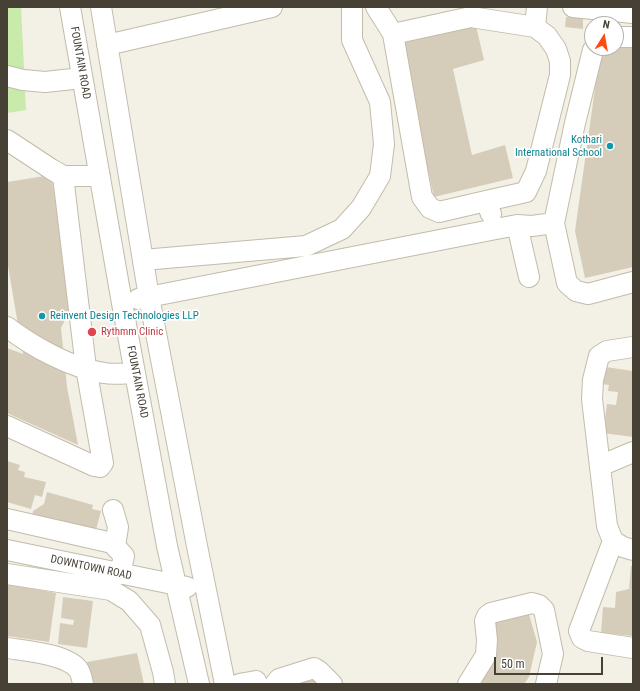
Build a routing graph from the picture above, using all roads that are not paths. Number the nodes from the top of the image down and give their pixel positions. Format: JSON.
{"nodes":[{"id":1,"x":70,"y":7,"type":"edge"},
{"id":2,"x":101,"y":7,"type":"edge"},
{"id":3,"x":272,"y":7,"type":"edge"},
{"id":4,"x":352,"y":7,"type":"edge"},
{"id":5,"x":376,"y":7,"type":"edge"},
{"id":6,"x":537,"y":7,"type":"edge"},
{"id":7,"x":573,"y":7,"type":"edge"},
{"id":8,"x":633,"y":13,"type":"edge"},
{"id":9,"x":535,"y":27,"type":"junction"},
{"id":10,"x":393,"y":34,"type":"junction"},
{"id":11,"x":107,"y":45,"type":"junction"},
{"id":12,"x":592,"y":56,"type":"edge"},
{"id":13,"x":7,"y":76,"type":"edge"},
{"id":14,"x":82,"y":78,"type":"junction"},
{"id":15,"x":7,"y":140,"type":"edge"},
{"id":16,"x":63,"y":176,"type":"junction"},
{"id":17,"x":100,"y":176,"type":"junction"},
{"id":18,"x":486,"y":201,"type":"junction"},
{"id":19,"x":554,"y":223,"type":"junction"},
{"id":20,"x":517,"y":225,"type":"junction"},
{"id":21,"x":496,"y":229,"type":"junction"},
{"id":22,"x":143,"y":260,"type":"junction"},
{"id":23,"x":529,"y":277,"type":"dead end"},
{"id":24,"x":633,"y":282,"type":"edge"},
{"id":25,"x":149,"y":297,"type":"junction"},
{"id":26,"x":122,"y":303,"type":"junction"},
{"id":27,"x":7,"y":327,"type":"edge"},
{"id":28,"x":633,"y":347,"type":"edge"},
{"id":29,"x":86,"y":368,"type":"junction"},
{"id":30,"x":135,"y":373,"type":"junction"},
{"id":31,"x":7,"y":426,"type":"edge"},
{"id":32,"x":633,"y":452,"type":"edge"},
{"id":33,"x":600,"y":466,"type":"junction"},
{"id":34,"x":113,"y":510,"type":"dead end"},
{"id":35,"x":7,"y":519,"type":"edge"},
{"id":36,"x":613,"y":541,"type":"junction"},
{"id":37,"x":112,"y":543,"type":"junction"},
{"id":38,"x":7,"y":550,"type":"edge"},
{"id":39,"x":633,"y":550,"type":"edge"},
{"id":40,"x":7,"y":574,"type":"edge"},
{"id":41,"x":120,"y":574,"type":"junction"},
{"id":42,"x":176,"y":585,"type":"junction"},
{"id":43,"x":206,"y":590,"type":"junction"},
{"id":44,"x":7,"y":648,"type":"edge"},
{"id":45,"x":633,"y":648,"type":"edge"},
{"id":46,"x":83,"y":684,"type":"edge"},
{"id":47,"x":165,"y":684,"type":"edge"},
{"id":48,"x":199,"y":684,"type":"edge"},
{"id":49,"x":225,"y":684,"type":"edge"},
{"id":50,"x":239,"y":684,"type":"edge"},
{"id":51,"x":257,"y":684,"type":"edge"},
{"id":52,"x":275,"y":684,"type":"edge"},
{"id":53,"x":332,"y":684,"type":"edge"},
{"id":54,"x":468,"y":684,"type":"edge"},
{"id":55,"x":546,"y":684,"type":"edge"}],
"edges":[{"from":1,"to":14,"type":"street","name":"FOUNTAIN ROAD"},
{"from":2,"to":11,"type":"street"},
{"from":3,"to":11,"type":"street"},
{"from":4,"to":22,"type":"street"},
{"from":5,"to":10,"type":"street"},
{"from":6,"to":9,"type":"street"},
{"from":7,"to":8,"type":"street"},
{"from":9,"to":10,"type":"street"},
{"from":9,"to":18,"type":"street"},
{"from":10,"to":18,"type":"street"},
{"from":11,"to":22,"type":"street"},
{"from":12,"to":19,"type":"street"},
{"from":13,"to":14,"type":"street"},
{"from":14,"to":17,"type":"street","name":"FOUNTAIN ROAD"},
{"from":15,"to":16,"type":"street"},
{"from":16,"to":17,"type":"street"},
{"from":16,"to":29,"type":"street"},
{"from":17,"to":26,"type":"street","name":"FOUNTAIN ROAD"},
{"from":18,"to":21,"type":"street"},
{"from":19,"to":20,"type":"street"},
{"from":19,"to":24,"type":"street"},
{"from":20,"to":21,"type":"street"},
{"from":20,"to":23,"type":"street"},
{"from":21,"to":25,"type":"street"},
{"from":22,"to":25,"type":"street"},
{"from":25,"to":26,"type":"street"},
{"from":25,"to":43,"type":"street"},
{"from":26,"to":30,"type":"street","name":"FOUNTAIN ROAD"},
{"from":27,"to":29,"type":"street"},
{"from":28,"to":33,"type":"street"},
{"from":29,"to":30,"type":"street"},
{"from":29,"to":31,"type":"street"},
{"from":30,"to":42,"type":"street","name":"FOUNTAIN ROAD"},
{"from":32,"to":33,"type":"street"},
{"from":33,"to":36,"type":"street"},
{"from":34,"to":37,"type":"street"},
{"from":35,"to":37,"type":"street"},
{"from":36,"to":39,"type":"street"},
{"from":36,"to":45,"type":"street"},
{"from":37,"to":41,"type":"street"},
{"from":38,"to":41,"type":"street","name":"DOWNTOWN ROAD"},
{"from":40,"to":47,"type":"street"},
{"from":41,"to":42,"type":"street","name":"DOWNTOWN ROAD"},
{"from":42,"to":43,"type":"street","name":"DOWNTOWN ROAD"},
{"from":42,"to":48,"type":"street","name":"FOUNTAIN ROAD"},
{"from":43,"to":49,"type":"street"},
{"from":44,"to":46,"type":"street"},
{"from":50,"to":51,"type":"street"},
{"from":52,"to":53,"type":"street"},
{"from":54,"to":55,"type":"street"}]}
